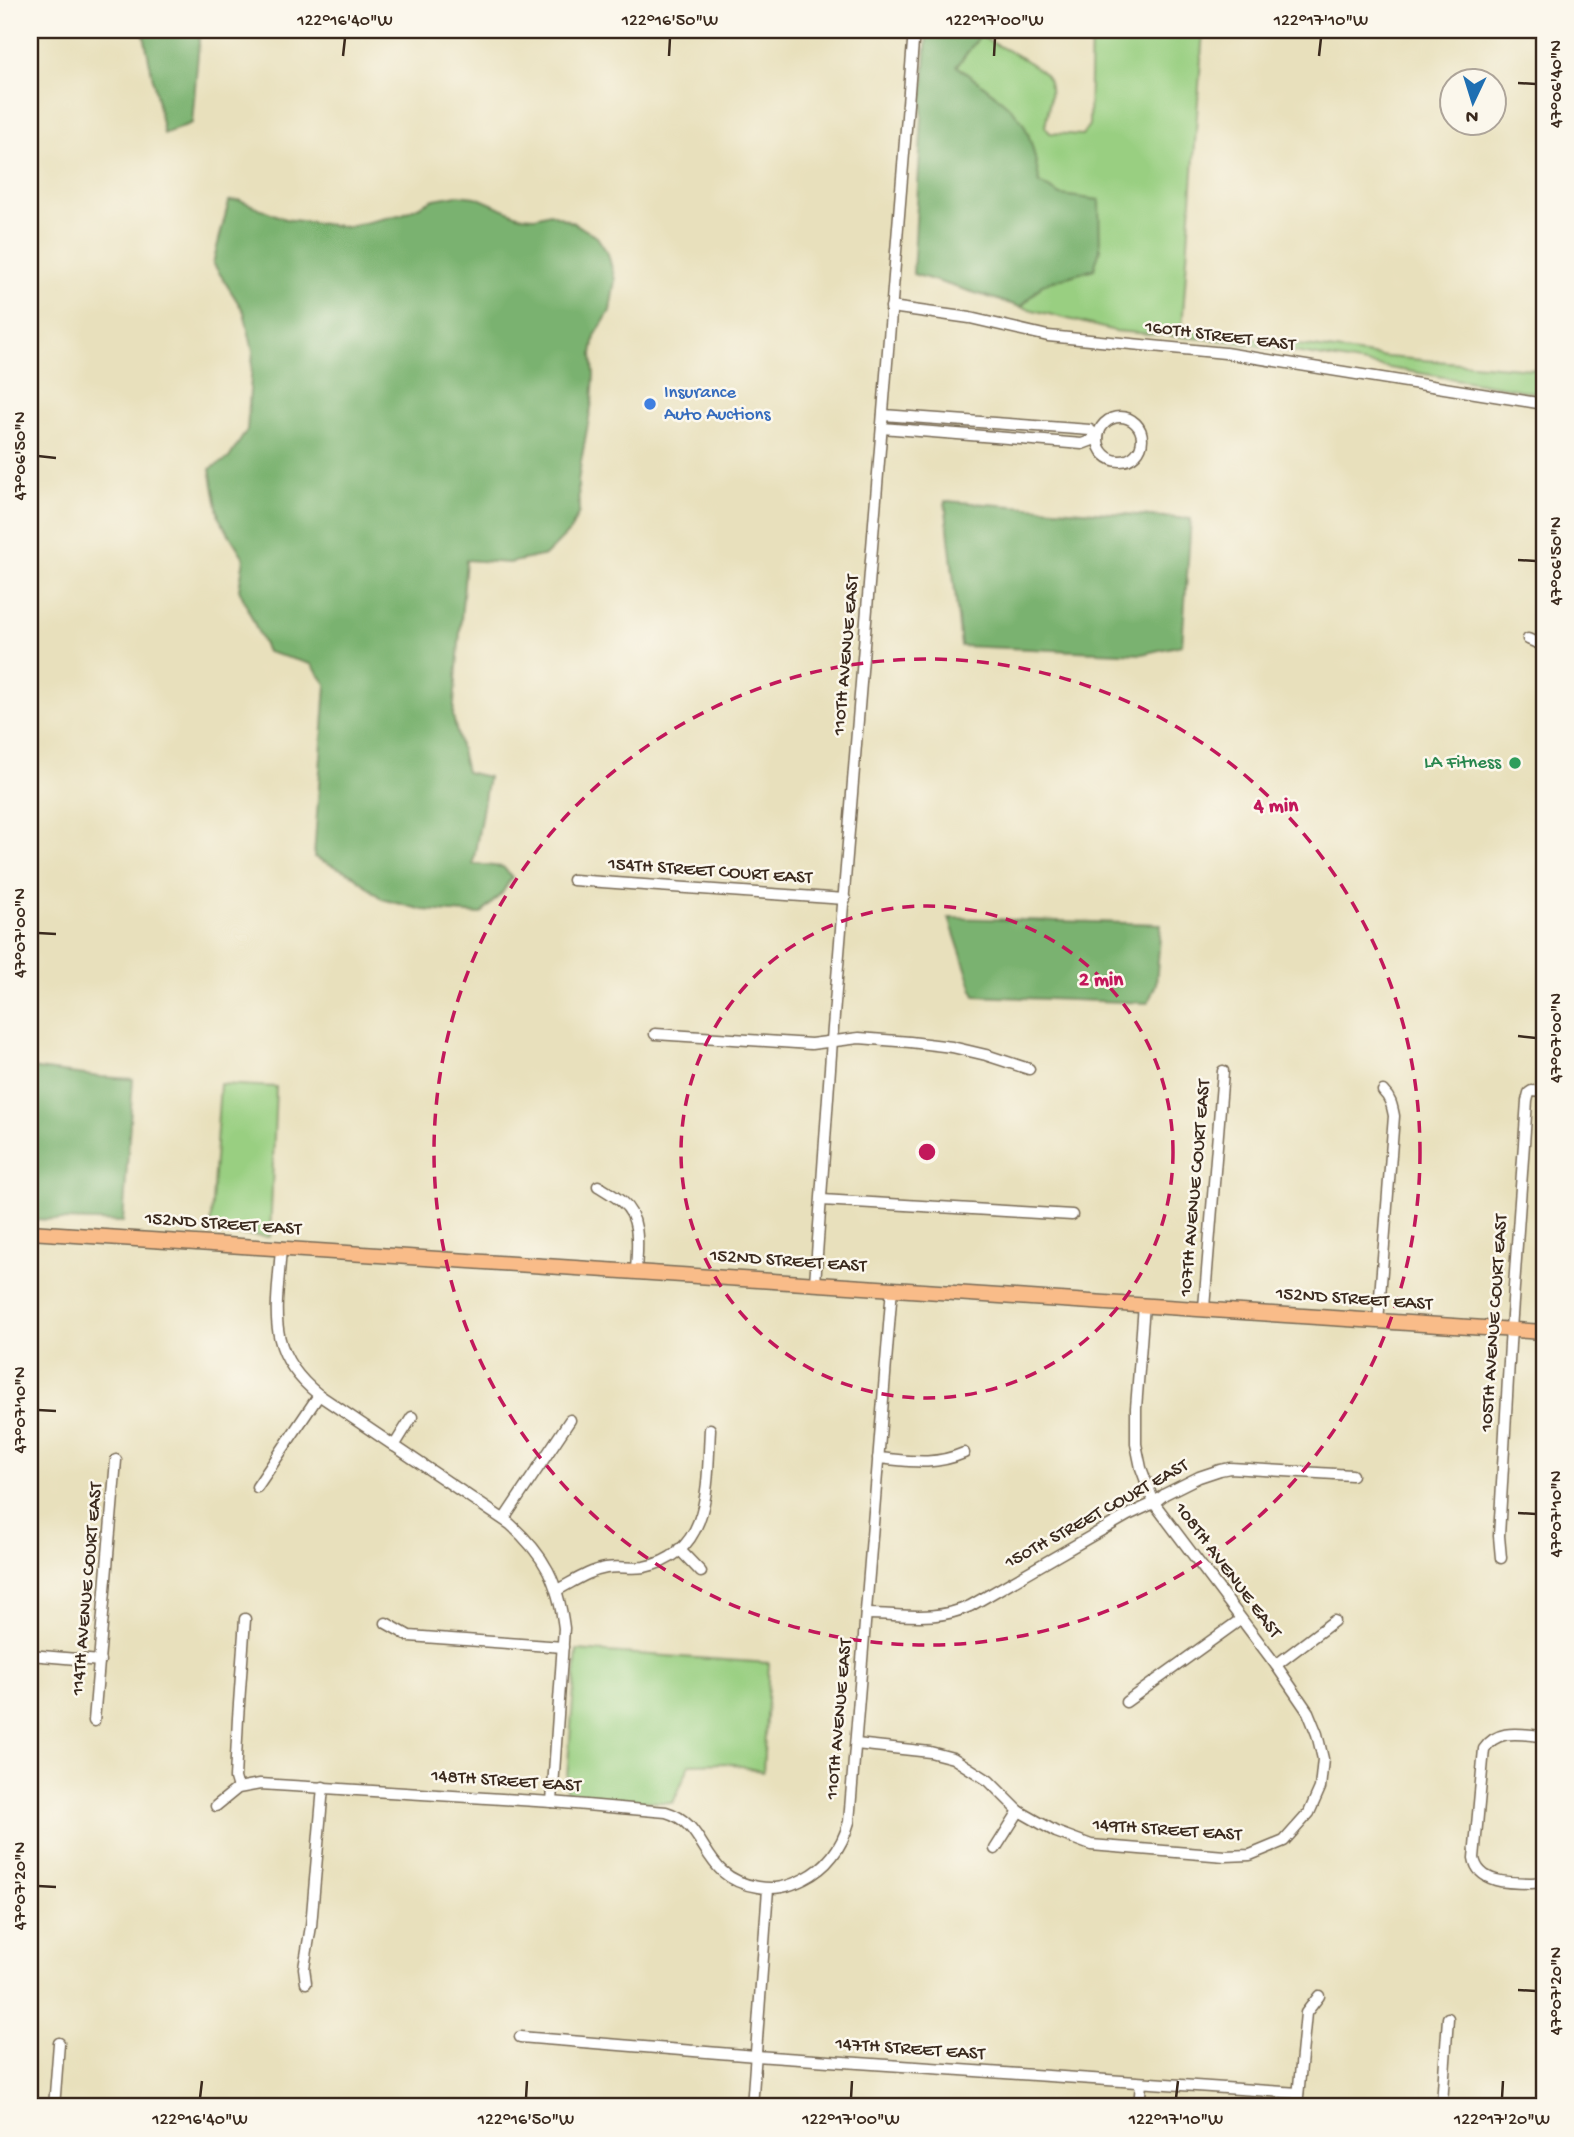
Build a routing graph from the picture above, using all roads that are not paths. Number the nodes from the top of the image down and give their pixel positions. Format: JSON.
{"nodes":[{"id":1,"x":914,"y":30,"type":"edge"},
{"id":2,"x":891,"y":307,"type":"junction"},
{"id":3,"x":1544,"y":404,"type":"edge"},
{"id":4,"x":883,"y":415,"type":"junction"},
{"id":5,"x":882,"y":428,"type":"junction"},
{"id":6,"x":1098,"y":438,"type":"junction"},
{"id":7,"x":1528,"y":639,"type":"dead end"},
{"id":8,"x":1544,"y":646,"type":"edge"},
{"id":9,"x":573,"y":880,"type":"dead end"},
{"id":10,"x":845,"y":899,"type":"junction"},
{"id":11,"x":655,"y":1034,"type":"dead end"},
{"id":12,"x":832,"y":1040,"type":"junction"},
{"id":13,"x":1029,"y":1069,"type":"dead end"},
{"id":14,"x":1223,"y":1071,"type":"dead end"},
{"id":15,"x":1383,"y":1091,"type":"dead end"},
{"id":16,"x":1544,"y":1092,"type":"edge"},
{"id":17,"x":598,"y":1186,"type":"dead end"},
{"id":18,"x":822,"y":1200,"type":"junction"},
{"id":19,"x":1072,"y":1215,"type":"dead end"},
{"id":20,"x":30,"y":1232,"type":"edge"},
{"id":21,"x":281,"y":1248,"type":"junction"},
{"id":22,"x":636,"y":1271,"type":"junction"},
{"id":23,"x":815,"y":1283,"type":"junction"},
{"id":24,"x":892,"y":1288,"type":"junction"},
{"id":25,"x":1144,"y":1306,"type":"junction"},
{"id":26,"x":1204,"y":1308,"type":"junction"},
{"id":27,"x":1378,"y":1322,"type":"junction"},
{"id":28,"x":1511,"y":1330,"type":"junction"},
{"id":29,"x":1544,"y":1332,"type":"edge"},
{"id":30,"x":319,"y":1395,"type":"junction"},
{"id":31,"x":412,"y":1416,"type":"dead end"},
{"id":32,"x":570,"y":1420,"type":"dead end"},
{"id":33,"x":710,"y":1429,"type":"dead end"},
{"id":34,"x":394,"y":1446,"type":"junction"},
{"id":35,"x":964,"y":1452,"type":"dead end"},
{"id":36,"x":878,"y":1458,"type":"junction"},
{"id":37,"x":116,"y":1460,"type":"dead end"},
{"id":38,"x":1352,"y":1475,"type":"dead end"},
{"id":39,"x":257,"y":1487,"type":"dead end"},
{"id":40,"x":1154,"y":1503,"type":"junction"},
{"id":41,"x":504,"y":1519,"type":"junction"},
{"id":42,"x":679,"y":1549,"type":"junction"},
{"id":43,"x":1501,"y":1558,"type":"dead end"},
{"id":44,"x":701,"y":1572,"type":"dead end"},
{"id":45,"x":557,"y":1590,"type":"junction"},
{"id":46,"x":866,"y":1614,"type":"junction"},
{"id":47,"x":245,"y":1619,"type":"dead end"},
{"id":48,"x":1240,"y":1620,"type":"junction"},
{"id":49,"x":1334,"y":1620,"type":"dead end"},
{"id":50,"x":386,"y":1623,"type":"dead end"},
{"id":51,"x":563,"y":1647,"type":"junction"},
{"id":52,"x":30,"y":1655,"type":"edge"},
{"id":53,"x":100,"y":1661,"type":"junction"},
{"id":54,"x":1276,"y":1665,"type":"junction"},
{"id":55,"x":1126,"y":1702,"type":"dead end"},
{"id":56,"x":94,"y":1721,"type":"dead end"},
{"id":57,"x":1544,"y":1736,"type":"edge"},
{"id":58,"x":856,"y":1744,"type":"junction"},
{"id":59,"x":323,"y":1787,"type":"junction"},
{"id":60,"x":238,"y":1788,"type":"junction"},
{"id":61,"x":552,"y":1802,"type":"junction"},
{"id":62,"x":216,"y":1805,"type":"dead end"},
{"id":63,"x":1019,"y":1811,"type":"junction"},
{"id":64,"x":1289,"y":1837,"type":"joint"},
{"id":65,"x":995,"y":1849,"type":"dead end"},
{"id":66,"x":1544,"y":1883,"type":"edge"},
{"id":67,"x":768,"y":1889,"type":"junction"},
{"id":68,"x":306,"y":1983,"type":"dead end"},
{"id":69,"x":1320,"y":1996,"type":"dead end"},
{"id":70,"x":1448,"y":2018,"type":"dead end"},
{"id":71,"x":520,"y":2037,"type":"dead end"},
{"id":72,"x":59,"y":2043,"type":"dead end"},
{"id":73,"x":756,"y":2056,"type":"junction"},
{"id":74,"x":1141,"y":2083,"type":"junction"},
{"id":75,"x":1298,"y":2093,"type":"junction"},
{"id":76,"x":54,"y":2107,"type":"edge"},
{"id":77,"x":752,"y":2107,"type":"edge"},
{"id":78,"x":1139,"y":2107,"type":"edge"},
{"id":79,"x":1297,"y":2107,"type":"edge"},
{"id":80,"x":1489,"y":2107,"type":"edge"}],
"edges":[{"from":1,"to":2,"type":"street","name":"110TH AVENUE EAST"},
{"from":2,"to":3,"type":"street","name":"160TH STREET EAST"},
{"from":2,"to":4,"type":"street","name":"110TH AVENUE EAST"},
{"from":4,"to":5,"type":"street","name":"110TH AVENUE EAST"},
{"from":4,"to":6,"type":"street"},
{"from":5,"to":6,"type":"street"},
{"from":5,"to":10,"type":"street","name":"110TH AVENUE EAST"},
{"from":6,"to":6,"type":"street"},
{"from":7,"to":8,"type":"street"},
{"from":9,"to":10,"type":"street","name":"154TH STREET COURT EAST"},
{"from":10,"to":12,"type":"street","name":"110TH AVENUE EAST"},
{"from":11,"to":12,"type":"street"},
{"from":12,"to":13,"type":"street"},
{"from":12,"to":18,"type":"street","name":"110TH AVENUE EAST"},
{"from":14,"to":26,"type":"street","name":"107TH AVENUE COURT EAST"},
{"from":15,"to":27,"type":"street"},
{"from":16,"to":28,"type":"street","name":"105TH AVENUE COURT EAST"},
{"from":17,"to":22,"type":"street"},
{"from":18,"to":19,"type":"street"},
{"from":18,"to":23,"type":"street","name":"110TH AVENUE EAST"},
{"from":20,"to":21,"type":"main road","name":"152ND STREET EAST"},
{"from":21,"to":22,"type":"main road","name":"152ND STREET EAST"},
{"from":21,"to":30,"type":"street"},
{"from":22,"to":23,"type":"main road","name":"152ND STREET EAST"},
{"from":23,"to":24,"type":"main road","name":"152ND STREET EAST"},
{"from":24,"to":25,"type":"main road","name":"152ND STREET EAST"},
{"from":24,"to":36,"type":"street","name":"110TH AVENUE EAST"},
{"from":25,"to":26,"type":"main road","name":"152ND STREET EAST"},
{"from":25,"to":40,"type":"street","name":"108TH AVENUE EAST"},
{"from":26,"to":27,"type":"main road","name":"152ND STREET EAST"},
{"from":27,"to":28,"type":"main road","name":"152ND STREET EAST"},
{"from":28,"to":29,"type":"main road","name":"152ND STREET EAST"},
{"from":28,"to":43,"type":"street","name":"105TH AVENUE COURT EAST"},
{"from":30,"to":34,"type":"street"},
{"from":30,"to":39,"type":"street"},
{"from":31,"to":34,"type":"street"},
{"from":32,"to":41,"type":"street"},
{"from":33,"to":42,"type":"street"},
{"from":34,"to":41,"type":"street"},
{"from":35,"to":36,"type":"street"},
{"from":36,"to":46,"type":"street","name":"110TH AVENUE EAST"},
{"from":37,"to":53,"type":"street","name":"114TH AVENUE COURT EAST"},
{"from":38,"to":40,"type":"street","name":"150TH STREET COURT EAST"},
{"from":40,"to":46,"type":"street","name":"150TH STREET COURT EAST"},
{"from":40,"to":48,"type":"street","name":"108TH AVENUE EAST"},
{"from":41,"to":45,"type":"street"},
{"from":42,"to":44,"type":"street"},
{"from":42,"to":45,"type":"street"},
{"from":45,"to":51,"type":"street"},
{"from":46,"to":58,"type":"street","name":"110TH AVENUE EAST"},
{"from":47,"to":60,"type":"street"},
{"from":48,"to":54,"type":"street","name":"108TH AVENUE EAST"},
{"from":48,"to":55,"type":"street"},
{"from":49,"to":54,"type":"street"},
{"from":50,"to":51,"type":"street"},
{"from":51,"to":61,"type":"street"},
{"from":52,"to":53,"type":"street"},
{"from":53,"to":56,"type":"street","name":"114TH AVENUE COURT EAST"},
{"from":54,"to":64,"type":"street","name":"108TH AVENUE EAST"},
{"from":57,"to":66,"type":"street"},
{"from":58,"to":63,"type":"street","name":"149TH STREET EAST"},
{"from":58,"to":67,"type":"street","name":"110TH AVENUE EAST"},
{"from":59,"to":60,"type":"street","name":"148TH STREET EAST"},
{"from":59,"to":61,"type":"street","name":"148TH STREET EAST"},
{"from":59,"to":68,"type":"street"},
{"from":60,"to":62,"type":"street"},
{"from":61,"to":67,"type":"street","name":"148TH STREET EAST"},
{"from":63,"to":64,"type":"street","name":"149TH STREET EAST"},
{"from":63,"to":65,"type":"street"},
{"from":67,"to":73,"type":"street"},
{"from":69,"to":75,"type":"street"},
{"from":70,"to":80,"type":"street"},
{"from":71,"to":73,"type":"street","name":"147TH STREET EAST"},
{"from":72,"to":76,"type":"street"},
{"from":73,"to":74,"type":"street","name":"147TH STREET EAST"},
{"from":73,"to":77,"type":"street"},
{"from":74,"to":75,"type":"street","name":"147TH STREET EAST"},
{"from":74,"to":78,"type":"street"},
{"from":75,"to":79,"type":"street"}]}
